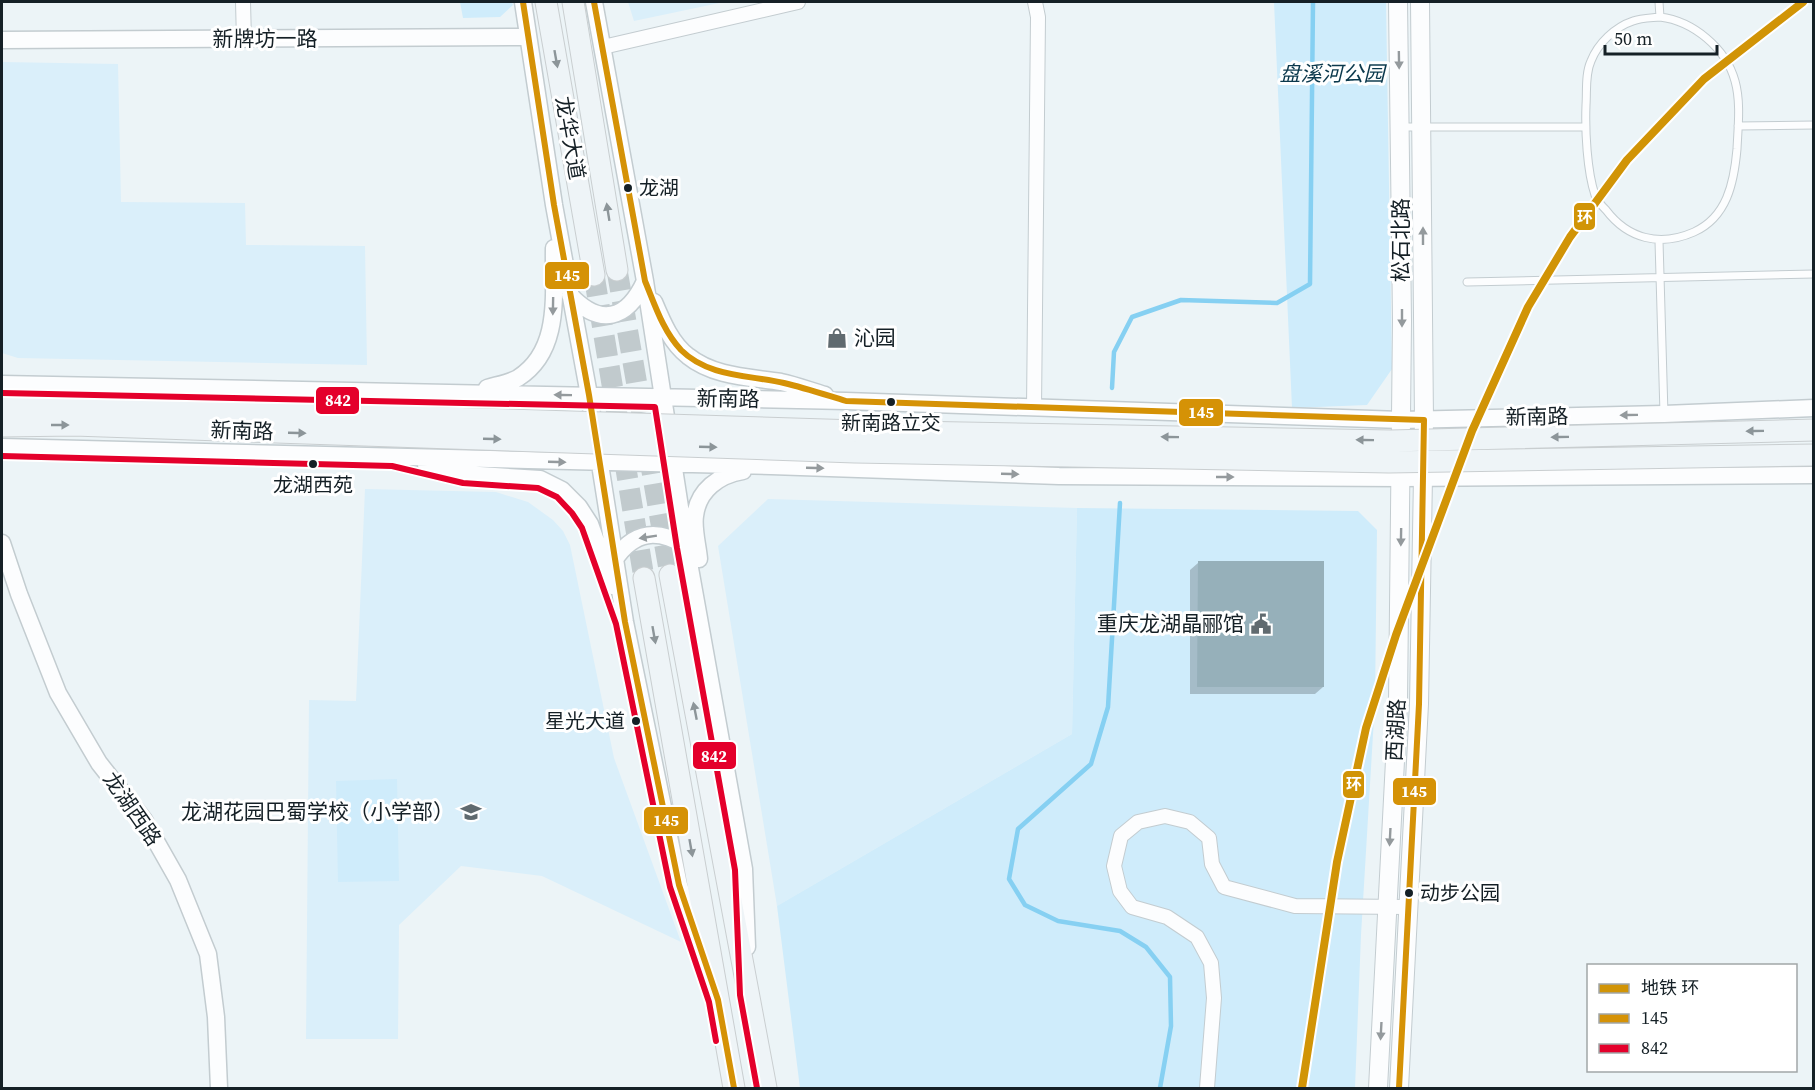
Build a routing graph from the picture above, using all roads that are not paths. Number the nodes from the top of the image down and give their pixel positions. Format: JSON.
{"nodes":[{"id":1,"x":243,"y":2,"type":"edge"},
{"id":2,"x":523,"y":2,"type":"edge"},
{"id":3,"x":546,"y":2,"type":"edge"},
{"id":4,"x":573,"y":2,"type":"edge"},
{"id":5,"x":594,"y":2,"type":"edge"},
{"id":6,"x":798,"y":2,"type":"edge"},
{"id":7,"x":1035,"y":2,"type":"edge"},
{"id":8,"x":1398,"y":2,"type":"edge"},
{"id":9,"x":1420,"y":2,"type":"edge"},
{"id":10,"x":1659,"y":2,"type":"edge"},
{"id":11,"x":1660,"y":17,"type":"junction"},
{"id":12,"x":528,"y":37,"type":"junction"},
{"id":13,"x":244,"y":40,"type":"junction"},
{"id":14,"x":5,"y":41,"type":"edge"},
{"id":15,"x":603,"y":47,"type":"junction"},
{"id":16,"x":1814,"y":125,"type":"edge"},
{"id":17,"x":1738,"y":126,"type":"junction"},
{"id":18,"x":1400,"y":127,"type":"junction"},
{"id":19,"x":1422,"y":127,"type":"junction"},
{"id":20,"x":1586,"y":127,"type":"junction"},
{"id":21,"x":554,"y":205,"type":"junction"},
{"id":22,"x":1659,"y":241,"type":"junction"},
{"id":23,"x":617,"y":270,"type":"tunnel mouth"},
{"id":24,"x":1814,"y":274,"type":"edge"},
{"id":25,"x":594,"y":275,"type":"tunnel mouth"},
{"id":26,"x":1661,"y":278,"type":"junction"},
{"id":27,"x":645,"y":281,"type":"junction"},
{"id":28,"x":1467,"y":282,"type":"dead end"},
{"id":29,"x":570,"y":295,"type":"junction"},
{"id":30,"x":3,"y":383,"type":"edge"},
{"id":31,"x":470,"y":393,"type":"junction"},
{"id":32,"x":589,"y":395,"type":"junction"},
{"id":33,"x":663,"y":398,"type":"junction"},
{"id":34,"x":846,"y":401,"type":"junction"},
{"id":35,"x":2,"y":406,"type":"edge"},
{"id":36,"x":1034,"y":408,"type":"junction"},
{"id":37,"x":1814,"y":408,"type":"edge"},
{"id":38,"x":1664,"y":414,"type":"junction"},
{"id":39,"x":1401,"y":420,"type":"junction"},
{"id":40,"x":1424,"y":420,"type":"junction"},
{"id":41,"x":2,"y":426,"type":"edge"},
{"id":42,"x":1814,"y":430,"type":"edge"},
{"id":43,"x":2,"y":447,"type":"edge"},
{"id":44,"x":1814,"y":455,"type":"edge"},
{"id":45,"x":393,"y":457,"type":"junction"},
{"id":46,"x":600,"y":463,"type":"junction"},
{"id":47,"x":673,"y":464,"type":"junction"},
{"id":48,"x":771,"y":466,"type":"junction"},
{"id":49,"x":1814,"y":475,"type":"edge"},
{"id":50,"x":1401,"y":478,"type":"junction"},
{"id":51,"x":1423,"y":478,"type":"junction"},
{"id":52,"x":2,"y":543,"type":"edge"},
{"id":53,"x":686,"y":546,"type":"junction"},
{"id":54,"x":615,"y":559,"type":"junction"},
{"id":55,"x":670,"y":575,"type":"tunnel mouth"},
{"id":56,"x":644,"y":578,"type":"tunnel mouth"},
{"id":57,"x":625,"y":622,"type":"junction"},
{"id":58,"x":700,"y":623,"type":"junction"},
{"id":59,"x":1386,"y":905,"type":"junction"},
{"id":60,"x":1407,"y":907,"type":"junction"},
{"id":61,"x":749,"y":995,"type":"junction"},
{"id":62,"x":718,"y":1000,"type":"junction"},
{"id":63,"x":219,"y":1089,"type":"edge"},
{"id":64,"x":734,"y":1089,"type":"edge"},
{"id":65,"x":766,"y":1089,"type":"edge"},
{"id":66,"x":1207,"y":1089,"type":"edge"},
{"id":67,"x":1378,"y":1089,"type":"edge"},
{"id":68,"x":1398,"y":1089,"type":"edge"}],
"edges":[{"from":1,"to":13,"type":"street"},
{"from":2,"to":12,"type":"street"},
{"from":3,"to":25,"type":"main road","name":"龙华大道","one_way":true},
{"from":23,"to":4,"type":"main road","name":"龙华大道","one_way":true},
{"from":5,"to":15,"type":"street"},
{"from":6,"to":15,"type":"street"},
{"from":7,"to":36,"type":"street"},
{"from":8,"to":18,"type":"main road","name":"松石北路","one_way":true},
{"from":9,"to":19,"type":"main road","name":"松石北路"},
{"from":10,"to":11,"type":"lane"},
{"from":11,"to":17,"type":"lane"},
{"from":11,"to":20,"type":"lane"},
{"from":12,"to":13,"type":"street","name":"新牌坊一路"},
{"from":12,"to":21,"type":"street"},
{"from":13,"to":14,"type":"street","name":"新牌坊一路"},
{"from":15,"to":27,"type":"street"},
{"from":16,"to":17,"type":"lane"},
{"from":17,"to":22,"type":"lane"},
{"from":18,"to":19,"type":"lane"},
{"from":18,"to":39,"type":"main road","name":"松石北路","one_way":true},
{"from":19,"to":20,"type":"lane"},
{"from":40,"to":19,"type":"main road","name":"松石北路","one_way":true},
{"from":20,"to":22,"type":"lane"},
{"from":21,"to":29,"type":"street"},
{"from":21,"to":31,"type":"street","one_way":true},
{"from":22,"to":26,"type":"lane"},
{"from":24,"to":26,"type":"lane"},
{"from":26,"to":28,"type":"lane"},
{"from":26,"to":38,"type":"lane"},
{"from":27,"to":29,"type":"street"},
{"from":27,"to":33,"type":"street"},
{"from":27,"to":34,"type":"street"},
{"from":29,"to":32,"type":"street"},
{"from":30,"to":31,"type":"street","name":"新南路"},
{"from":32,"to":31,"type":"street","name":"新南路","one_way":true},
{"from":32,"to":33,"type":"street","name":"新南路"},
{"from":32,"to":46,"type":"street"},
{"from":33,"to":34,"type":"street","name":"新南路"},
{"from":33,"to":47,"type":"street"},
{"from":34,"to":36,"type":"street","name":"新南路"},
{"from":42,"to":35,"type":"main road","name":"新南路","one_way":true,"bridge":true},
{"from":36,"to":39,"type":"street","name":"新南路"},
{"from":37,"to":38,"type":"street","name":"新南路"},
{"from":38,"to":40,"type":"street","name":"新南路","one_way":true},
{"from":39,"to":40,"type":"street","name":"新南路"},
{"from":39,"to":50,"type":"main road","name":"松石北路"},
{"from":40,"to":51,"type":"main road","name":"松石北路"},
{"from":41,"to":44,"type":"main road","name":"新南路","one_way":true,"bridge":true},
{"from":43,"to":45,"type":"street","name":"新南路"},
{"from":45,"to":46,"type":"street","name":"新南路","one_way":true},
{"from":45,"to":57,"type":"street"},
{"from":46,"to":47,"type":"street","name":"新南路"},
{"from":46,"to":54,"type":"street"},
{"from":47,"to":48,"type":"street","name":"新南路"},
{"from":47,"to":53,"type":"street"},
{"from":48,"to":50,"type":"street","name":"新南路","one_way":true},
{"from":48,"to":58,"type":"street"},
{"from":49,"to":51,"type":"street","name":"新南路"},
{"from":50,"to":51,"type":"street","name":"新南路"},
{"from":50,"to":59,"type":"main road","name":"西湖路","one_way":true},
{"from":51,"to":60,"type":"main road","name":"西湖路"},
{"from":52,"to":63,"type":"street","name":"龙湖西路"},
{"from":53,"to":54,"type":"street","one_way":true},
{"from":53,"to":58,"type":"street"},
{"from":54,"to":57,"type":"street"},
{"from":61,"to":55,"type":"main road","one_way":true},
{"from":56,"to":62,"type":"main road","one_way":true},
{"from":57,"to":62,"type":"street"},
{"from":58,"to":61,"type":"street"},
{"from":59,"to":60,"type":"street"},
{"from":59,"to":66,"type":"street"},
{"from":59,"to":67,"type":"main road","name":"西湖路","one_way":true},
{"from":60,"to":68,"type":"main road","name":"西湖路"},
{"from":61,"to":65,"type":"main road"},
{"from":62,"to":64,"type":"main road"}]}
